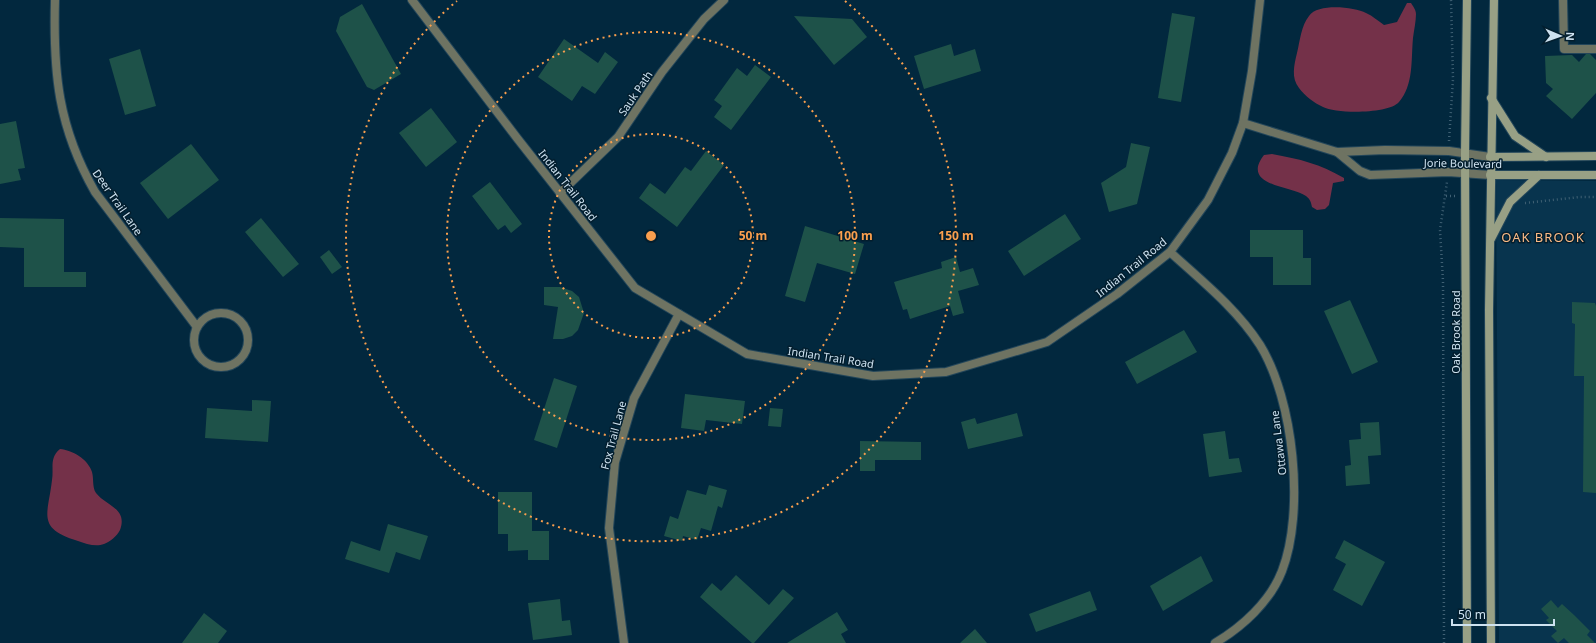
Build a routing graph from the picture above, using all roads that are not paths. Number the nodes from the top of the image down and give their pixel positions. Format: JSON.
{"nodes":[{"id":1,"x":54,"y":0,"type":"edge"},
{"id":2,"x":412,"y":0,"type":"edge"},
{"id":3,"x":724,"y":0,"type":"edge"},
{"id":4,"x":1260,"y":0,"type":"edge"},
{"id":5,"x":1467,"y":0,"type":"edge"},
{"id":6,"x":1494,"y":0,"type":"edge"},
{"id":7,"x":1563,"y":0,"type":"edge"},
{"id":8,"x":1596,"y":49,"type":"edge"},
{"id":9,"x":1491,"y":98,"type":"junction"},
{"id":10,"x":1243,"y":123,"type":"junction"},
{"id":11,"x":1337,"y":152,"type":"junction"},
{"id":12,"x":1465,"y":154,"type":"junction"},
{"id":13,"x":1596,"y":156,"type":"edge"},
{"id":14,"x":1490,"y":157,"type":"junction"},
{"id":15,"x":1546,"y":157,"type":"junction"},
{"id":16,"x":1466,"y":173,"type":"junction"},
{"id":17,"x":1490,"y":175,"type":"junction"},
{"id":18,"x":1539,"y":175,"type":"junction"},
{"id":19,"x":1596,"y":175,"type":"edge"},
{"id":20,"x":560,"y":193,"type":"junction"},
{"id":21,"x":1490,"y":241,"type":"junction"},
{"id":22,"x":1170,"y":252,"type":"junction"},
{"id":23,"x":679,"y":314,"type":"junction"},
{"id":24,"x":197,"y":327,"type":"junction"},
{"id":25,"x":624,"y":643,"type":"edge"},
{"id":26,"x":1215,"y":643,"type":"edge"},
{"id":27,"x":1467,"y":643,"type":"edge"},
{"id":28,"x":1491,"y":643,"type":"edge"}],
"edges":[{"from":1,"to":24,"type":"street","name":"Deer Trail Lane"},
{"from":2,"to":20,"type":"street","name":"Indian Trail Road"},
{"from":3,"to":20,"type":"street","name":"Sauk Path"},
{"from":4,"to":10,"type":"street","name":"Indian Trail Road"},
{"from":5,"to":12,"type":"main road","name":"Oak Brook Road"},
{"from":6,"to":9,"type":"main road"},
{"from":7,"to":8,"type":"street"},
{"from":9,"to":14,"type":"main road"},
{"from":9,"to":15,"type":"main road"},
{"from":10,"to":11,"type":"street","name":"Jorie Boulevard"},
{"from":10,"to":22,"type":"street","name":"Indian Trail Road"},
{"from":11,"to":12,"type":"street","name":"Jorie Boulevard"},
{"from":11,"to":16,"type":"street","name":"Jorie Boulevard"},
{"from":12,"to":14,"type":"street","name":"Jorie Boulevard"},
{"from":12,"to":16,"type":"main road","name":"Oak Brook Road"},
{"from":13,"to":15,"type":"main road","name":"Jorie Boulevard"},
{"from":14,"to":15,"type":"main road","name":"Jorie Boulevard"},
{"from":14,"to":17,"type":"main road"},
{"from":16,"to":17,"type":"street","name":"Jorie Boulevard"},
{"from":16,"to":27,"type":"main road","name":"Oak Brook Road"},
{"from":17,"to":18,"type":"main road","name":"Jorie Boulevard"},
{"from":17,"to":21,"type":"main road"},
{"from":18,"to":19,"type":"main road","name":"Jorie Boulevard"},
{"from":18,"to":21,"type":"main road"},
{"from":20,"to":23,"type":"street","name":"Indian Trail Road"},
{"from":21,"to":28,"type":"main road"},
{"from":22,"to":23,"type":"street","name":"Indian Trail Road"},
{"from":22,"to":26,"type":"street","name":"Ottawa Lane"},
{"from":23,"to":25,"type":"street","name":"Fox Trail Lane"},
{"from":24,"to":24,"type":"street"}]}
